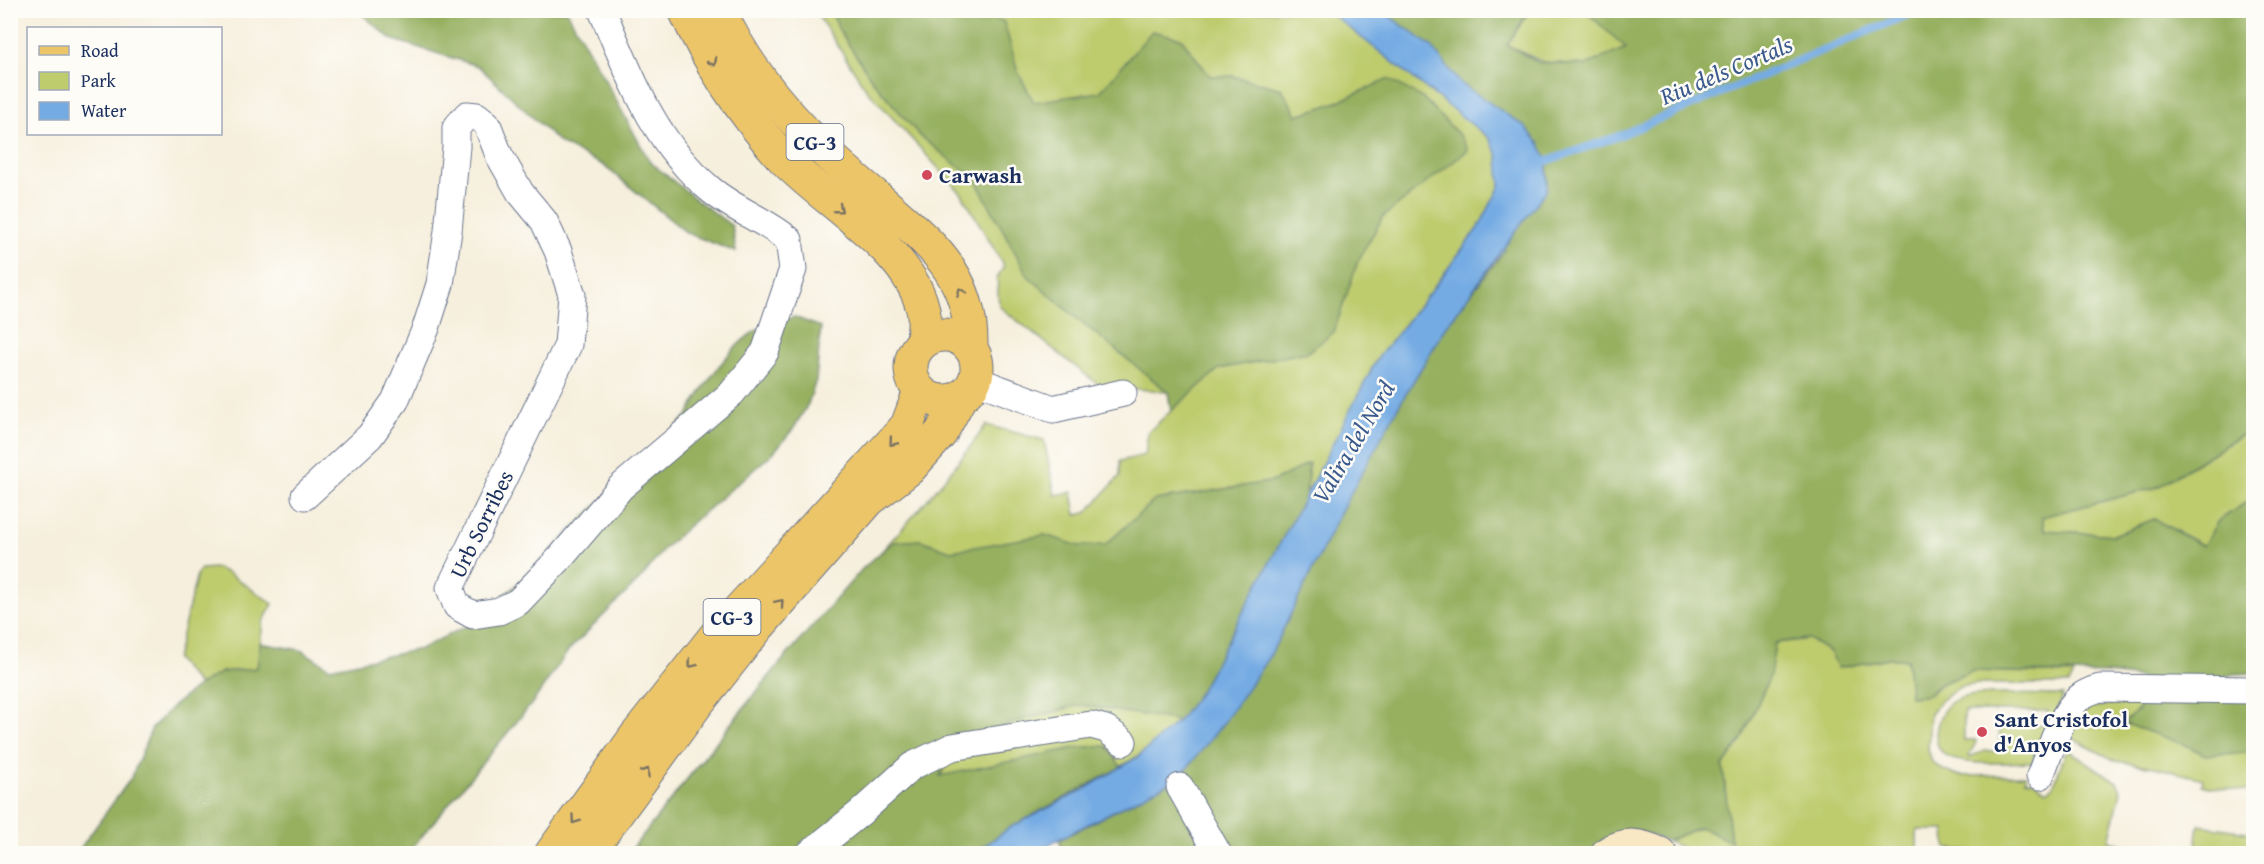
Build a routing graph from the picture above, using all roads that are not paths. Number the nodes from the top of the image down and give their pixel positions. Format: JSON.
{"nodes":[{"id":1,"x":602,"y":10,"type":"edge"},
{"id":2,"x":685,"y":10,"type":"edge"},
{"id":3,"x":719,"y":10,"type":"edge"},
{"id":4,"x":923,"y":342,"type":"junction"},
{"id":5,"x":969,"y":375,"type":"junction"},
{"id":6,"x":920,"y":391,"type":"junction"},
{"id":7,"x":1123,"y":393,"type":"dead end"},
{"id":8,"x":305,"y":496,"type":"dead end"},
{"id":9,"x":2253,"y":690,"type":"edge"},
{"id":10,"x":1123,"y":742,"type":"dead end"},
{"id":11,"x":2040,"y":776,"type":"dead end"},
{"id":12,"x":1180,"y":787,"type":"dead end"},
{"id":13,"x":551,"y":854,"type":"edge"},
{"id":14,"x":586,"y":854,"type":"edge"},
{"id":15,"x":809,"y":854,"type":"edge"},
{"id":16,"x":1218,"y":854,"type":"edge"},
{"id":17,"x":1606,"y":854,"type":"edge"},
{"id":18,"x":1660,"y":854,"type":"edge"}],
"edges":[{"from":1,"to":8,"type":"street","name":"Urb Sorribes"},
{"from":2,"to":4,"type":"main road","number":"CG-3","one_way":true},
{"from":5,"to":3,"type":"main road","number":"CG-3","one_way":true},
{"from":4,"to":5,"type":"main road"},
{"from":4,"to":6,"type":"main road","number":"CG-3"},
{"from":5,"to":6,"type":"main road"},
{"from":5,"to":7,"type":"street"},
{"from":14,"to":5,"type":"main road","number":"CG-3","one_way":true},
{"from":6,"to":13,"type":"main road","number":"CG-3","one_way":true},
{"from":9,"to":11,"type":"street"},
{"from":10,"to":15,"type":"street"},
{"from":12,"to":16,"type":"street"},
{"from":17,"to":18,"type":"main road"}]}
